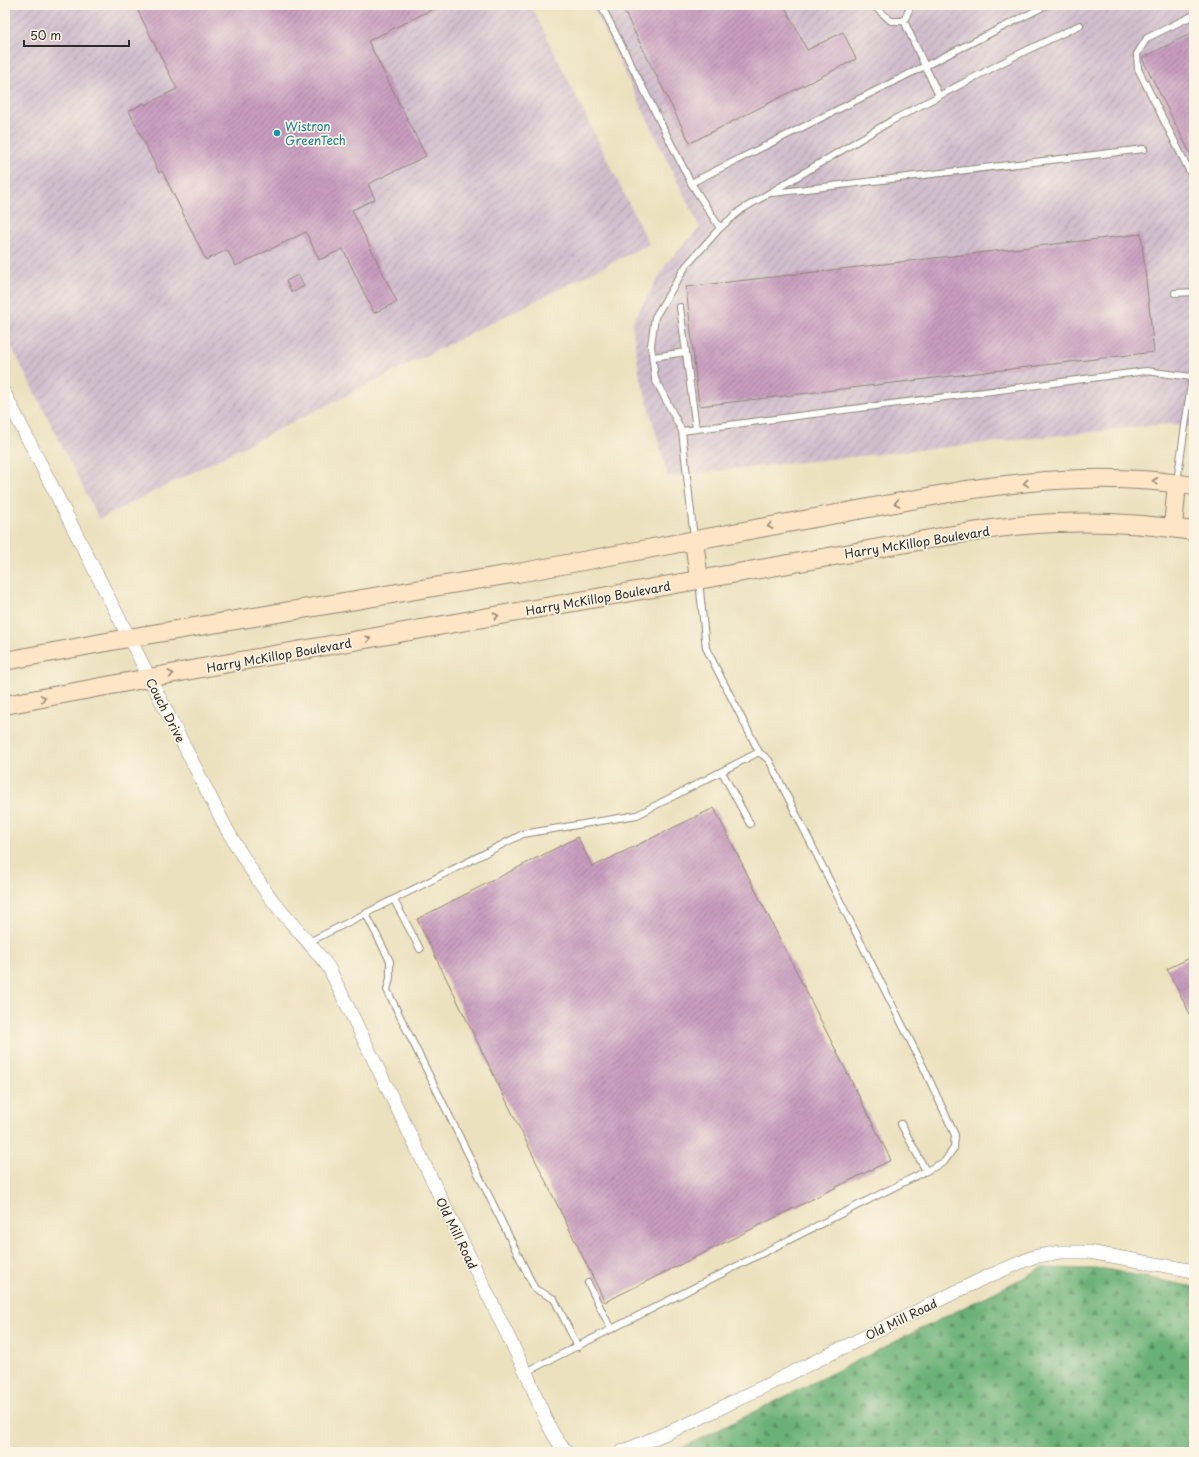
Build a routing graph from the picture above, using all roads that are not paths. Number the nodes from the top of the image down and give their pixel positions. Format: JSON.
{"nodes":[{"id":1,"x":602,"y":5,"type":"edge"},
{"id":2,"x":873,"y":5,"type":"edge"},
{"id":3,"x":911,"y":5,"type":"edge"},
{"id":4,"x":1047,"y":5,"type":"edge"},
{"id":5,"x":1194,"y":15,"type":"edge"},
{"id":6,"x":904,"y":21,"type":"junction"},
{"id":7,"x":1080,"y":26,"type":"dead end"},
{"id":8,"x":925,"y":66,"type":"junction"},
{"id":9,"x":939,"y":96,"type":"junction"},
{"id":10,"x":1144,"y":149,"type":"dead end"},
{"id":11,"x":1194,"y":180,"type":"edge"},
{"id":12,"x":691,"y":183,"type":"junction"},
{"id":13,"x":769,"y":194,"type":"junction"},
{"id":14,"x":720,"y":228,"type":"junction"},
{"id":15,"x":1194,"y":292,"type":"edge"},
{"id":16,"x":1175,"y":293,"type":"dead end"},
{"id":17,"x":680,"y":307,"type":"dead end"},
{"id":18,"x":686,"y":352,"type":"junction"},
{"id":19,"x":653,"y":357,"type":"junction"},
{"id":20,"x":1193,"y":378,"type":"edge"},
{"id":21,"x":5,"y":394,"type":"edge"},
{"id":22,"x":696,"y":429,"type":"junction"},
{"id":23,"x":682,"y":431,"type":"junction"},
{"id":24,"x":1186,"y":485,"type":"edge"},
{"id":25,"x":1173,"y":527,"type":"junction"},
{"id":26,"x":1194,"y":530,"type":"edge"},
{"id":27,"x":694,"y":540,"type":"junction"},
{"id":28,"x":699,"y":580,"type":"junction"},
{"id":29,"x":128,"y":638,"type":"junction"},
{"id":30,"x":5,"y":661,"type":"edge"},
{"id":31,"x":150,"y":678,"type":"junction"},
{"id":32,"x":5,"y":705,"type":"edge"},
{"id":33,"x":759,"y":752,"type":"junction"},
{"id":34,"x":722,"y":772,"type":"junction"},
{"id":35,"x":750,"y":824,"type":"dead end"},
{"id":36,"x":394,"y":900,"type":"junction"},
{"id":37,"x":366,"y":914,"type":"junction"},
{"id":38,"x":309,"y":942,"type":"junction"},
{"id":39,"x":420,"y":949,"type":"dead end"},
{"id":40,"x":350,"y":1011,"type":"joint"},
{"id":41,"x":901,"y":1124,"type":"dead end"},
{"id":42,"x":926,"y":1171,"type":"junction"},
{"id":43,"x":1194,"y":1271,"type":"edge"},
{"id":44,"x":588,"y":1283,"type":"dead end"},
{"id":45,"x":611,"y":1329,"type":"junction"},
{"id":46,"x":578,"y":1347,"type":"junction"},
{"id":47,"x":526,"y":1372,"type":"junction"},
{"id":48,"x":567,"y":1452,"type":"edge"},
{"id":49,"x":622,"y":1452,"type":"edge"}],
"edges":[{"from":1,"to":12,"type":"lane"},
{"from":2,"to":6,"type":"lane"},
{"from":3,"to":6,"type":"lane"},
{"from":4,"to":8,"type":"lane"},
{"from":5,"to":11,"type":"lane"},
{"from":6,"to":8,"type":"lane"},
{"from":7,"to":9,"type":"lane"},
{"from":8,"to":9,"type":"lane"},
{"from":8,"to":12,"type":"lane"},
{"from":9,"to":13,"type":"lane"},
{"from":10,"to":13,"type":"lane"},
{"from":12,"to":14,"type":"lane"},
{"from":13,"to":14,"type":"lane"},
{"from":14,"to":19,"type":"lane"},
{"from":15,"to":16,"type":"lane"},
{"from":17,"to":18,"type":"lane"},
{"from":18,"to":19,"type":"lane"},
{"from":18,"to":22,"type":"lane"},
{"from":19,"to":23,"type":"lane"},
{"from":20,"to":22,"type":"lane"},
{"from":20,"to":24,"type":"lane"},
{"from":21,"to":29,"type":"street","name":"Couch Drive"},
{"from":22,"to":23,"type":"lane"},
{"from":23,"to":27,"type":"lane"},
{"from":24,"to":25,"type":"main road"},
{"from":24,"to":27,"type":"main road","one_way":true},
{"from":25,"to":26,"type":"main road","name":"Harry McKillop Boulevard"},
{"from":25,"to":28,"type":"main road","name":"Harry McKillop Boulevard"},
{"from":27,"to":28,"type":"main road"},
{"from":27,"to":29,"type":"main road"},
{"from":31,"to":28,"type":"main road","name":"Harry McKillop Boulevard","one_way":true},
{"from":28,"to":33,"type":"lane"},
{"from":29,"to":30,"type":"main road"},
{"from":29,"to":31,"type":"street","name":"Couch Drive"},
{"from":32,"to":31,"type":"main road","name":"Harry McKillop Boulevard","one_way":true},
{"from":31,"to":38,"type":"street","name":"Couch Drive"},
{"from":33,"to":34,"type":"lane"},
{"from":33,"to":42,"type":"lane"},
{"from":34,"to":35,"type":"lane"},
{"from":34,"to":36,"type":"lane"},
{"from":36,"to":37,"type":"lane"},
{"from":36,"to":39,"type":"lane"},
{"from":37,"to":38,"type":"lane"},
{"from":37,"to":46,"type":"lane"},
{"from":38,"to":40,"type":"street","name":"Couch Drive"},
{"from":40,"to":47,"type":"street","name":"Old Mill Road"},
{"from":41,"to":42,"type":"lane"},
{"from":42,"to":45,"type":"lane"},
{"from":43,"to":49,"type":"street","name":"Old Mill Road"},
{"from":44,"to":45,"type":"lane"},
{"from":45,"to":46,"type":"lane"},
{"from":46,"to":47,"type":"lane"},
{"from":47,"to":48,"type":"street","name":"Old Mill Road"}]}
